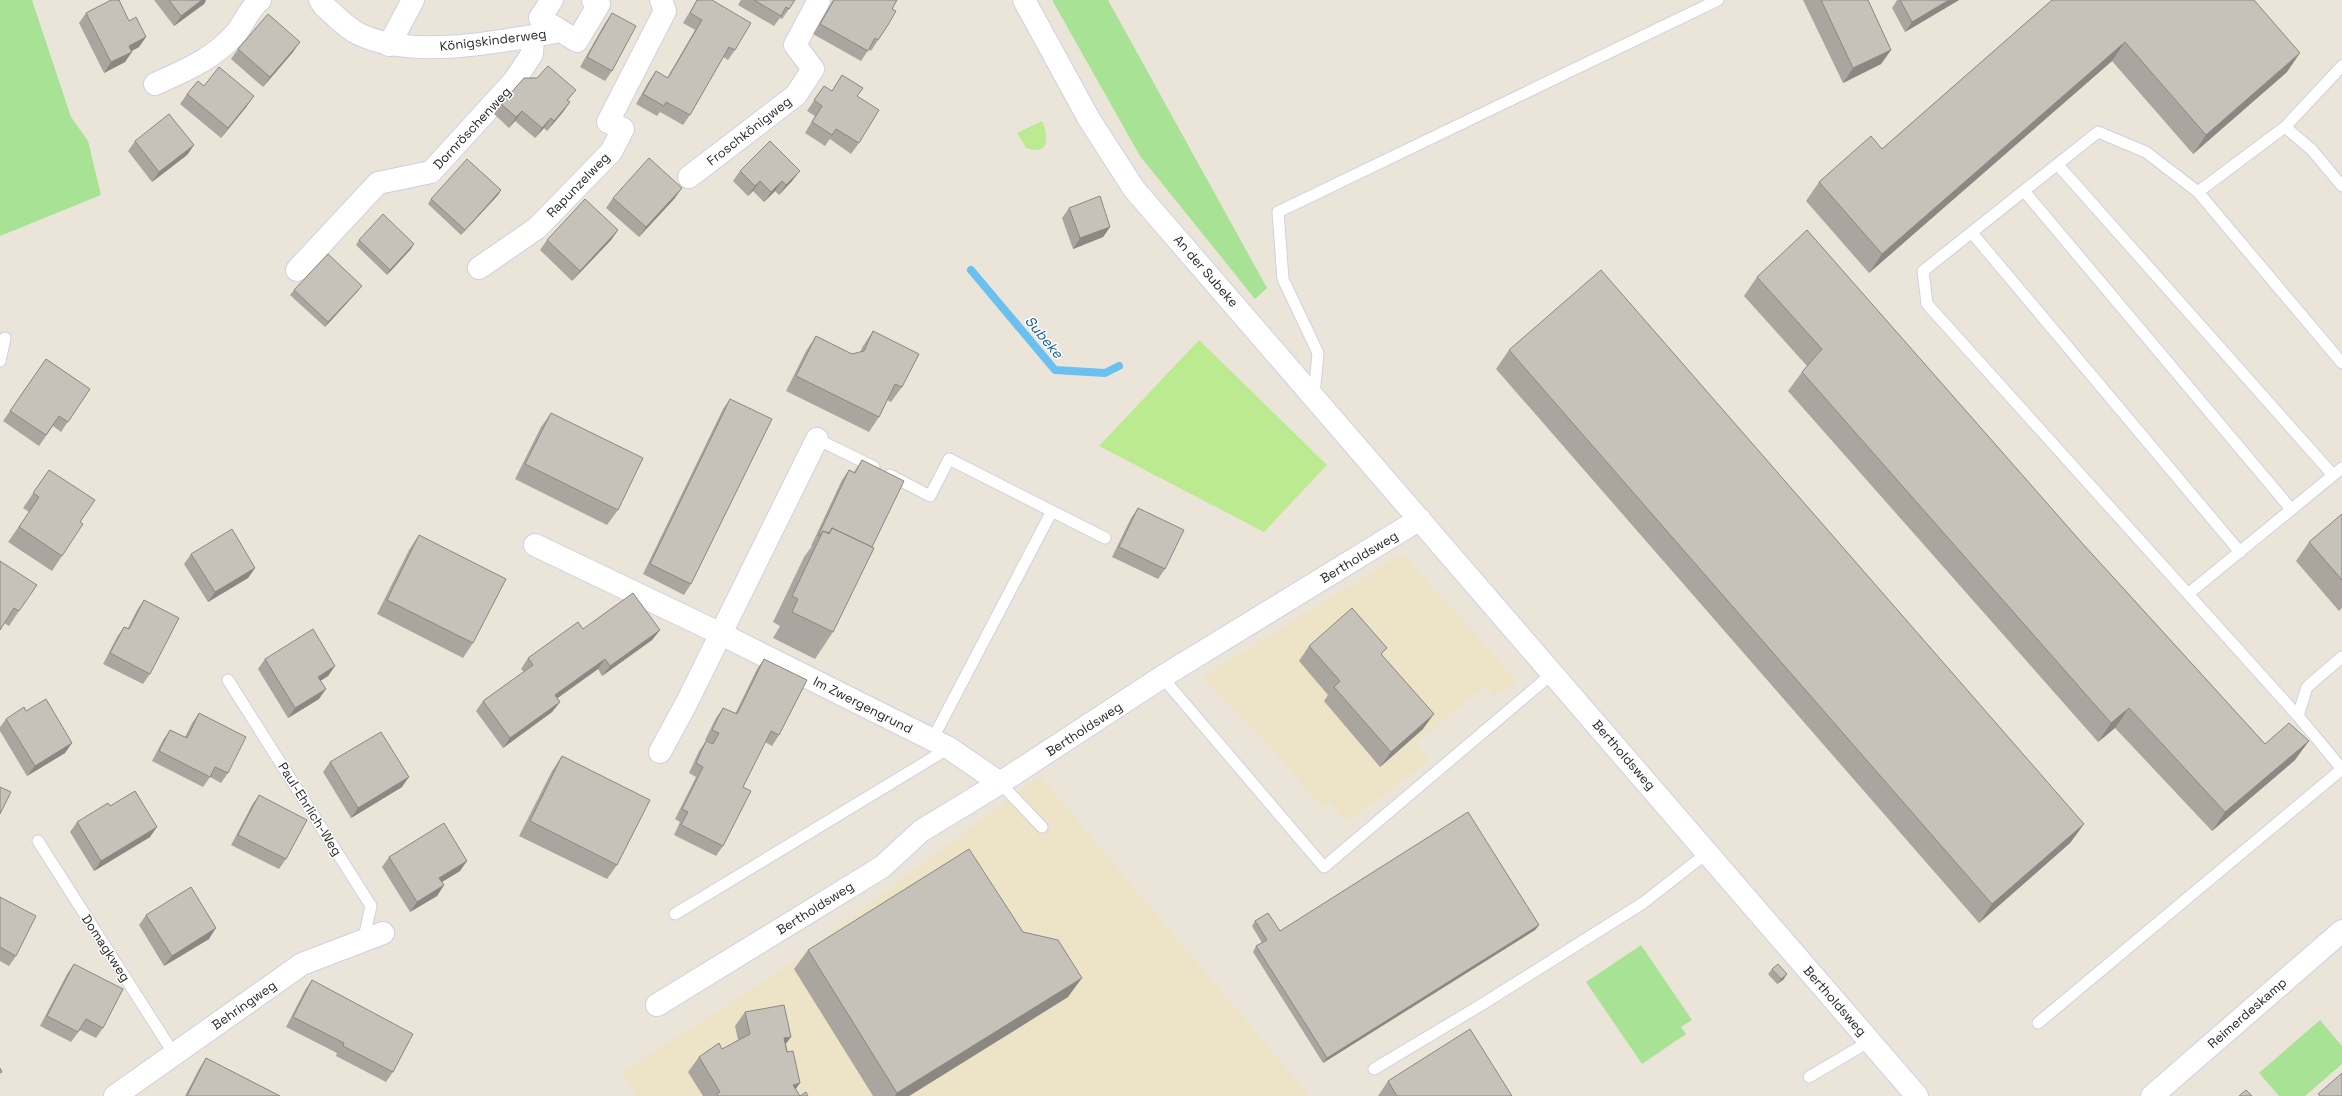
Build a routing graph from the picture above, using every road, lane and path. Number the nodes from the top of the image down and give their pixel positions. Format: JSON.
{"nodes":[{"id":1,"x":260,"y":0,"type":"edge"},
{"id":2,"x":320,"y":0,"type":"edge"},
{"id":3,"x":413,"y":0,"type":"edge"},
{"id":4,"x":552,"y":0,"type":"edge"},
{"id":5,"x":661,"y":0,"type":"edge"},
{"id":6,"x":819,"y":0,"type":"edge"},
{"id":7,"x":1024,"y":0,"type":"edge"},
{"id":8,"x":1718,"y":0,"type":"edge"},
{"id":9,"x":601,"y":1,"type":"edge"},
{"id":10,"x":562,"y":31,"type":"junction"},
{"id":11,"x":532,"y":36,"type":"junction"},
{"id":12,"x":389,"y":45,"type":"junction"},
{"id":13,"x":2342,"y":66,"type":"edge"},
{"id":14,"x":155,"y":84,"type":"dead end"},
{"id":15,"x":2285,"y":127,"type":"junction"},
{"id":16,"x":2058,"y":165,"type":"junction"},
{"id":17,"x":690,"y":177,"type":"dead end"},
{"id":18,"x":2342,"y":186,"type":"edge"},
{"id":19,"x":2024,"y":191,"type":"junction"},
{"id":20,"x":2198,"y":192,"type":"junction"},
{"id":21,"x":1972,"y":233,"type":"junction"},
{"id":22,"x":478,"y":268,"type":"dead end"},
{"id":23,"x":297,"y":270,"type":"dead end"},
{"id":24,"x":5,"y":338,"type":"dead end"},
{"id":25,"x":0,"y":361,"type":"edge"},
{"id":26,"x":2342,"y":363,"type":"edge"},
{"id":27,"x":1314,"y":395,"type":"junction"},
{"id":28,"x":817,"y":438,"type":"joint"},
{"id":29,"x":2342,"y":468,"type":"edge"},
{"id":30,"x":2333,"y":476,"type":"junction"},
{"id":31,"x":2291,"y":509,"type":"junction"},
{"id":32,"x":1052,"y":511,"type":"junction"},
{"id":33,"x":1420,"y":519,"type":"junction"},
{"id":34,"x":1105,"y":538,"type":"dead end"},
{"id":35,"x":535,"y":544,"type":"dead end"},
{"id":36,"x":2240,"y":552,"type":"junction"},
{"id":37,"x":2188,"y":594,"type":"junction"},
{"id":38,"x":721,"y":634,"type":"junction"},
{"id":39,"x":2342,"y":657,"type":"edge"},
{"id":40,"x":1553,"y":673,"type":"junction"},
{"id":41,"x":1162,"y":677,"type":"junction"},
{"id":42,"x":228,"y":680,"type":"dead end"},
{"id":43,"x":2298,"y":716,"type":"junction"},
{"id":44,"x":940,"y":744,"type":"junction"},
{"id":45,"x":660,"y":752,"type":"dead end"},
{"id":46,"x":2342,"y":769,"type":"edge"},
{"id":47,"x":1000,"y":783,"type":"junction"},
{"id":48,"x":1042,"y":827,"type":"dead end"},
{"id":49,"x":38,"y":841,"type":"dead end"},
{"id":50,"x":1707,"y":852,"type":"junction"},
{"id":51,"x":675,"y":914,"type":"dead end"},
{"id":52,"x":2342,"y":930,"type":"edge"},
{"id":53,"x":383,"y":933,"type":"dead end"},
{"id":54,"x":362,"y":943,"type":"junction"},
{"id":55,"x":657,"y":1005,"type":"dead end"},
{"id":56,"x":2038,"y":1023,"type":"dead end"},
{"id":57,"x":1870,"y":1041,"type":"junction"},
{"id":58,"x":174,"y":1054,"type":"junction"},
{"id":59,"x":1374,"y":1069,"type":"dead end"},
{"id":60,"x":1809,"y":1077,"type":"dead end"},
{"id":61,"x":115,"y":1096,"type":"edge"},
{"id":62,"x":1917,"y":1096,"type":"edge"},
{"id":63,"x":2152,"y":1096,"type":"edge"}],
"edges":[{"from":1,"to":14,"type":"street"},
{"from":2,"to":12,"type":"street","name":"Königskinderweg"},
{"from":3,"to":12,"type":"street"},
{"from":4,"to":10,"type":"street","name":"Königskinderweg"},
{"from":5,"to":22,"type":"street","name":"Rapunzelweg"},
{"from":6,"to":17,"type":"street","name":"Froschkönigweg"},
{"from":7,"to":27,"type":"street","name":"An der Subeke"},
{"from":8,"to":27,"type":"lane"},
{"from":9,"to":10,"type":"street","name":"Königskinderweg"},
{"from":10,"to":11,"type":"street","name":"Königskinderweg"},
{"from":11,"to":12,"type":"street","name":"Königskinderweg"},
{"from":11,"to":23,"type":"street","name":"Dornröschenweg"},
{"from":13,"to":15,"type":"lane"},
{"from":15,"to":18,"type":"lane"},
{"from":15,"to":20,"type":"lane"},
{"from":16,"to":19,"type":"lane"},
{"from":16,"to":20,"type":"lane"},
{"from":16,"to":30,"type":"lane"},
{"from":19,"to":21,"type":"lane"},
{"from":19,"to":31,"type":"lane"},
{"from":20,"to":26,"type":"lane"},
{"from":21,"to":36,"type":"lane"},
{"from":21,"to":37,"type":"lane"},
{"from":24,"to":25,"type":"lane"},
{"from":27,"to":33,"type":"street","name":"An der Subeke"},
{"from":28,"to":32,"type":"lane"},
{"from":28,"to":38,"type":"street"},
{"from":29,"to":30,"type":"lane"},
{"from":30,"to":31,"type":"lane"},
{"from":31,"to":36,"type":"lane"},
{"from":32,"to":34,"type":"lane"},
{"from":32,"to":44,"type":"lane"},
{"from":33,"to":40,"type":"street","name":"Bertholdsweg"},
{"from":33,"to":41,"type":"street","name":"Bertholdsweg"},
{"from":35,"to":38,"type":"street","name":"Im Zwergengrund"},
{"from":36,"to":37,"type":"lane"},
{"from":37,"to":43,"type":"lane"},
{"from":38,"to":44,"type":"street","name":"Im Zwergengrund"},
{"from":38,"to":45,"type":"street"},
{"from":39,"to":43,"type":"lane"},
{"from":40,"to":41,"type":"lane"},
{"from":40,"to":50,"type":"street","name":"Bertholdsweg"},
{"from":41,"to":47,"type":"street","name":"Bertholdsweg"},
{"from":42,"to":54,"type":"lane","name":"Paul-Ehrlich-Weg"},
{"from":43,"to":46,"type":"lane"},
{"from":44,"to":47,"type":"street","name":"Im Zwergengrund"},
{"from":44,"to":51,"type":"lane"},
{"from":46,"to":56,"type":"lane"},
{"from":47,"to":48,"type":"lane"},
{"from":47,"to":55,"type":"street","name":"Bertholdsweg"},
{"from":49,"to":58,"type":"lane","name":"Domagkweg"},
{"from":50,"to":57,"type":"street","name":"Bertholdsweg"},
{"from":50,"to":59,"type":"lane"},
{"from":52,"to":63,"type":"street","name":"Reimerdeskamp"},
{"from":53,"to":54,"type":"street","name":"Behringweg"},
{"from":54,"to":58,"type":"street","name":"Behringweg"},
{"from":57,"to":60,"type":"lane"},
{"from":57,"to":62,"type":"street","name":"Bertholdsweg"},
{"from":58,"to":61,"type":"street","name":"Behringweg"}]}
